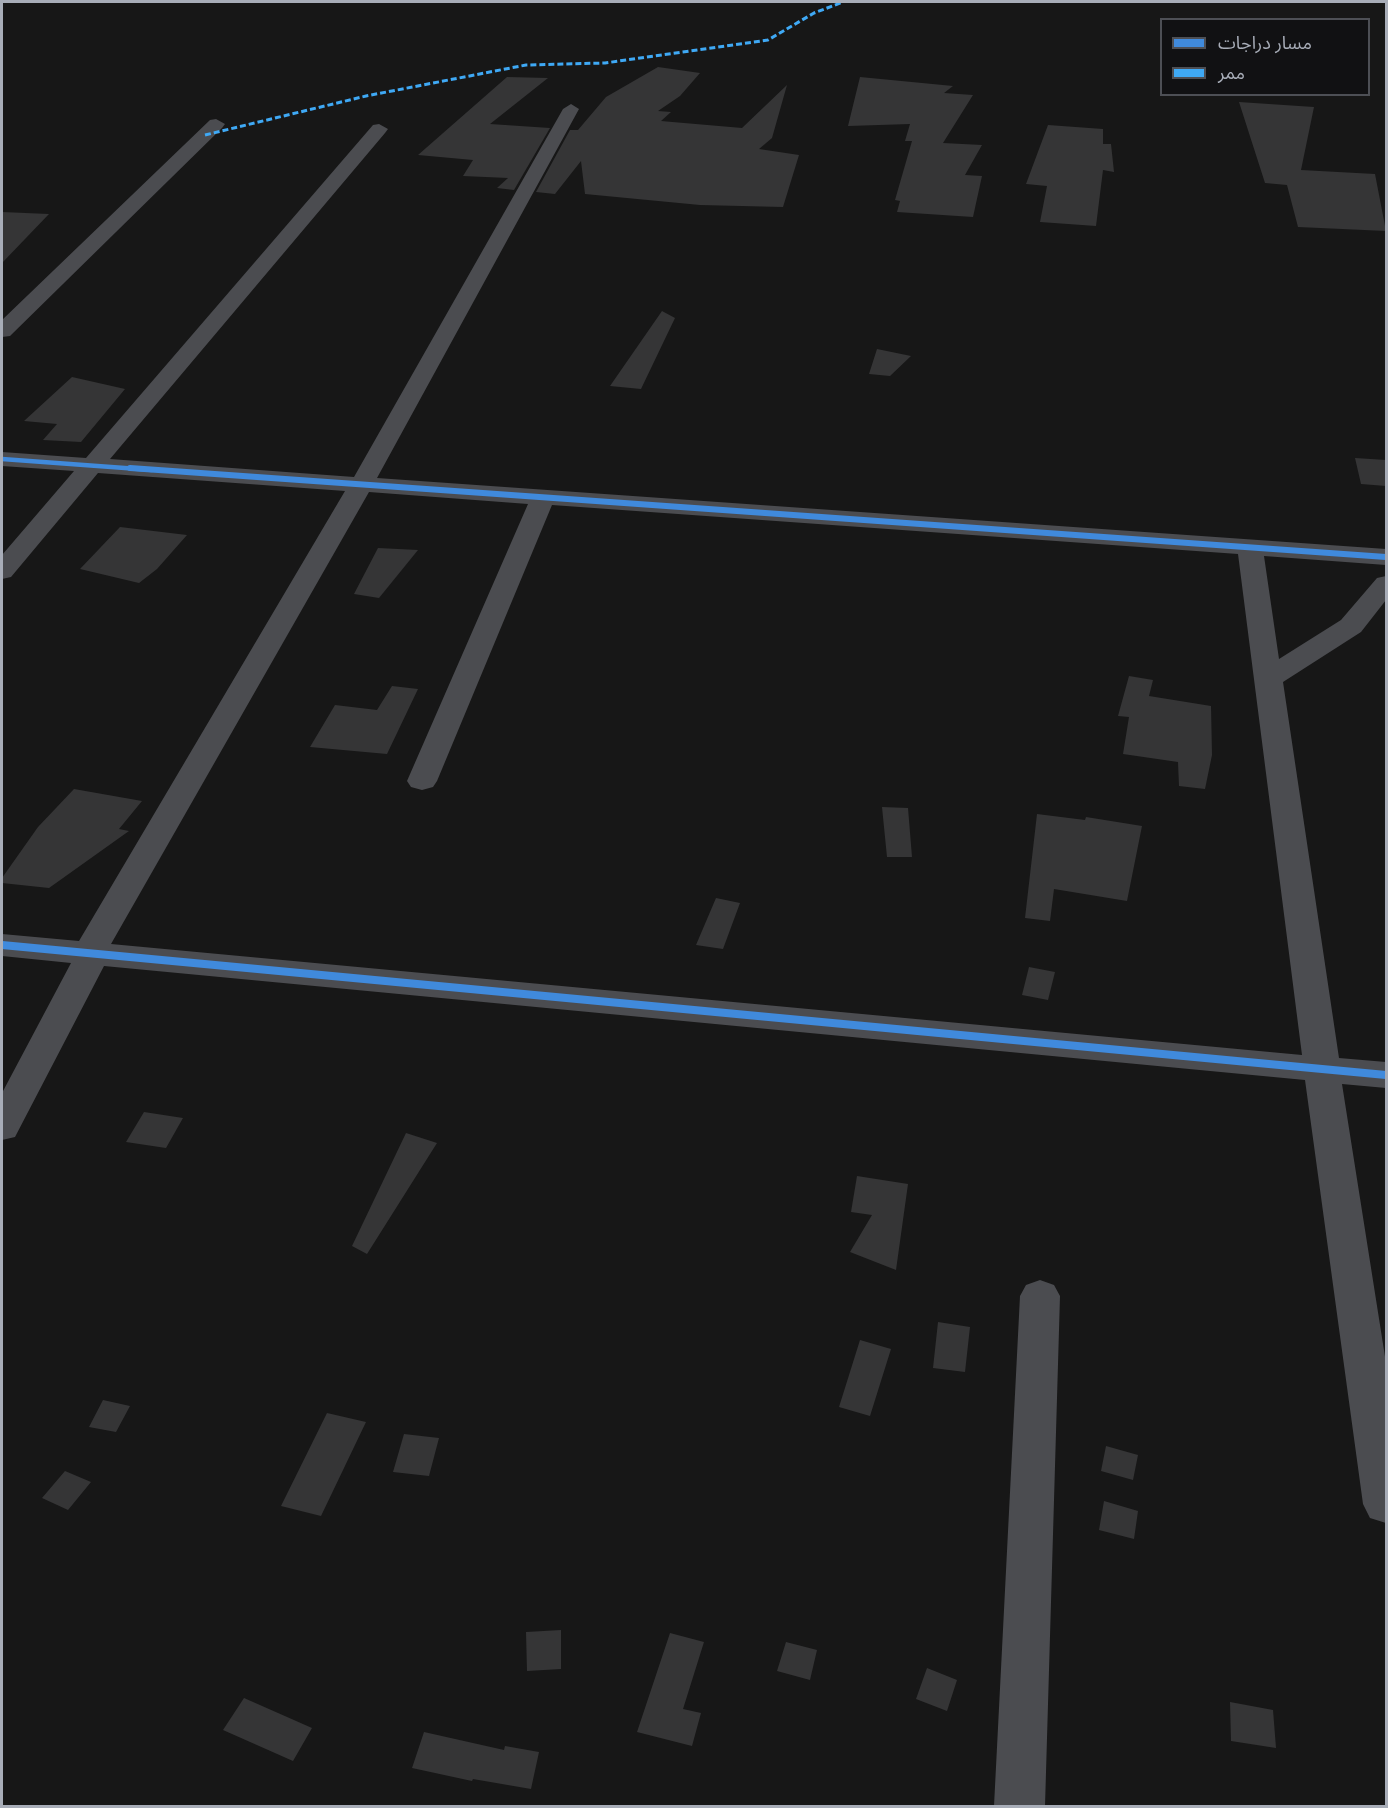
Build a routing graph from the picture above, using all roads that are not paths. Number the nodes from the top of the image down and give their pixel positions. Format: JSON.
{"nodes":[{"id":1,"x":571,"y":109,"type":"dead end"},
{"id":2,"x":216,"y":124,"type":"dead end"},
{"id":3,"x":380,"y":129,"type":"dead end"},
{"id":4,"x":2,"y":331,"type":"edge"},
{"id":5,"x":2,"y":459,"type":"edge"},
{"id":6,"x":91,"y":466,"type":"junction"},
{"id":7,"x":360,"y":485,"type":"junction"},
{"id":8,"x":543,"y":497,"type":"junction"},
{"id":9,"x":1250,"y":548,"type":"junction"},
{"id":10,"x":1386,"y":557,"type":"edge"},
{"id":11,"x":2,"y":572,"type":"edge"},
{"id":12,"x":1386,"y":584,"type":"edge"},
{"id":13,"x":1268,"y":679,"type":"junction"},
{"id":14,"x":422,"y":781,"type":"dead end"},
{"id":15,"x":2,"y":945,"type":"edge"},
{"id":16,"x":91,"y":954,"type":"junction"},
{"id":17,"x":1322,"y":1069,"type":"junction"},
{"id":18,"x":1386,"y":1075,"type":"edge"},
{"id":19,"x":2,"y":1127,"type":"edge"},
{"id":20,"x":1040,"y":1296,"type":"dead end"},
{"id":21,"x":1386,"y":1504,"type":"edge"},
{"id":22,"x":1019,"y":1806,"type":"edge"}],
"edges":[{"from":1,"to":7,"type":"street"},
{"from":2,"to":4,"type":"street"},
{"from":3,"to":6,"type":"street"},
{"from":5,"to":6,"type":"street"},
{"from":6,"to":7,"type":"street"},
{"from":6,"to":11,"type":"street"},
{"from":7,"to":8,"type":"street"},
{"from":7,"to":16,"type":"street"},
{"from":8,"to":9,"type":"street"},
{"from":8,"to":14,"type":"street"},
{"from":9,"to":10,"type":"street"},
{"from":9,"to":13,"type":"street"},
{"from":12,"to":13,"type":"street"},
{"from":13,"to":17,"type":"street"},
{"from":15,"to":16,"type":"street"},
{"from":16,"to":17,"type":"street"},
{"from":16,"to":19,"type":"street"},
{"from":17,"to":18,"type":"street"},
{"from":17,"to":21,"type":"street"},
{"from":20,"to":22,"type":"street"}]}
